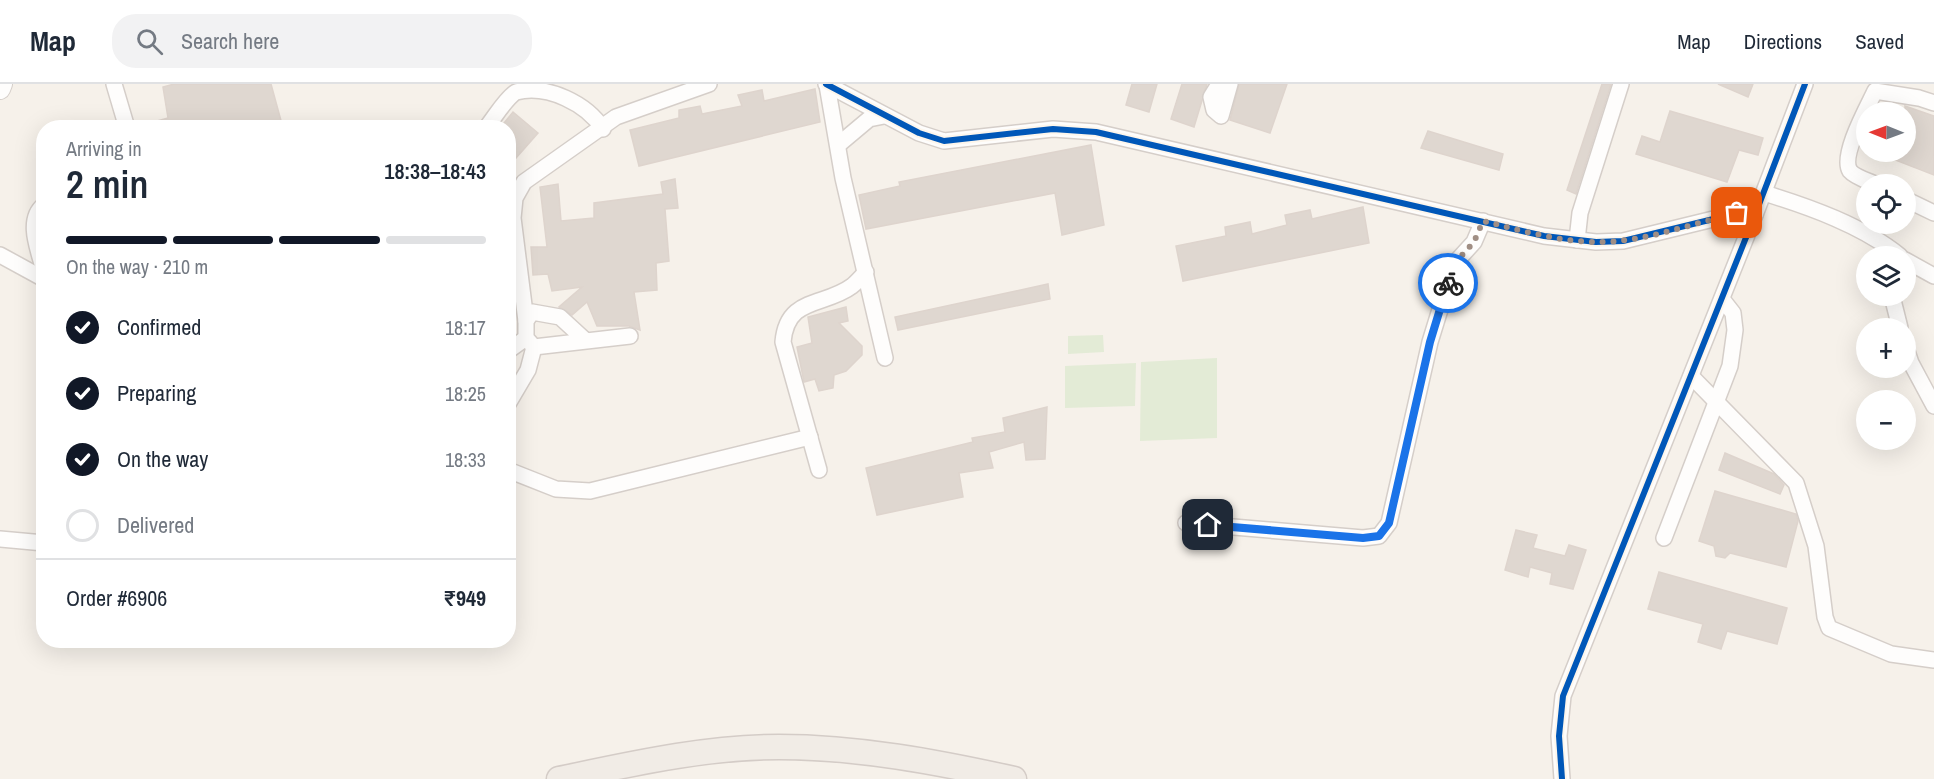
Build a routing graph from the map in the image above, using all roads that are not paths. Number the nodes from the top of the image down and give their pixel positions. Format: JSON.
{"nodes":[{"id":1,"x":2,"y":84,"type":"edge"},
{"id":2,"x":114,"y":84,"type":"edge"},
{"id":3,"x":709,"y":84,"type":"edge"},
{"id":4,"x":1219,"y":84,"type":"edge"},
{"id":5,"x":1230,"y":84,"type":"edge"},
{"id":6,"x":1621,"y":84,"type":"edge"},
{"id":7,"x":1805,"y":84,"type":"edge"},
{"id":8,"x":826,"y":85,"type":"edge"},
{"id":9,"x":0,"y":89,"type":"edge"},
{"id":10,"x":1934,"y":103,"type":"edge"},
{"id":11,"x":884,"y":116,"type":"junction"},
{"id":12,"x":125,"y":120,"type":"edge"},
{"id":13,"x":492,"y":120,"type":"edge"},
{"id":14,"x":603,"y":129,"type":"junction"},
{"id":15,"x":838,"y":145,"type":"junction"},
{"id":16,"x":1856,"y":175,"type":"edge"},
{"id":17,"x":1764,"y":193,"type":"junction"},
{"id":18,"x":516,"y":196,"type":"edge"},
{"id":19,"x":1916,"y":204,"type":"edge"},
{"id":20,"x":36,"y":213,"type":"edge"},
{"id":21,"x":1934,"y":213,"type":"edge"},
{"id":22,"x":1755,"y":215,"type":"junction"},
{"id":23,"x":1483,"y":221,"type":"junction"},
{"id":24,"x":36,"y":240,"type":"edge"},
{"id":25,"x":1577,"y":240,"type":"junction"},
{"id":26,"x":516,"y":242,"type":"edge"},
{"id":27,"x":1887,"y":246,"type":"edge"},
{"id":28,"x":0,"y":255,"type":"edge"},
{"id":29,"x":1916,"y":264,"type":"edge"},
{"id":30,"x":1932,"y":271,"type":"edge"},
{"id":31,"x":866,"y":272,"type":"junction"},
{"id":32,"x":36,"y":275,"type":"edge"},
{"id":33,"x":1722,"y":299,"type":"junction"},
{"id":34,"x":526,"y":321,"type":"junction"},
{"id":35,"x":630,"y":336,"type":"dead end"},
{"id":36,"x":585,"y":340,"type":"junction"},
{"id":37,"x":530,"y":343,"type":"junction"},
{"id":38,"x":516,"y":348,"type":"edge"},
{"id":39,"x":885,"y":358,"type":"dead end"},
{"id":40,"x":1916,"y":372,"type":"edge"},
{"id":41,"x":1691,"y":376,"type":"junction"},
{"id":42,"x":516,"y":390,"type":"edge"},
{"id":43,"x":1716,"y":402,"type":"junction"},
{"id":44,"x":1934,"y":406,"type":"edge"},
{"id":45,"x":810,"y":437,"type":"junction"},
{"id":46,"x":819,"y":470,"type":"dead end"},
{"id":47,"x":516,"y":473,"type":"edge"},
{"id":48,"x":1186,"y":523,"type":"dead end"},
{"id":49,"x":1664,"y":538,"type":"dead end"},
{"id":50,"x":0,"y":539,"type":"edge"},
{"id":51,"x":36,"y":542,"type":"edge"},
{"id":52,"x":1934,"y":660,"type":"edge"},
{"id":53,"x":559,"y":779,"type":"edge"},
{"id":54,"x":1014,"y":779,"type":"edge"},
{"id":55,"x":1562,"y":779,"type":"edge"}],
"edges":[{"from":1,"to":9,"type":"street"},
{"from":2,"to":12,"type":"street"},
{"from":3,"to":14,"type":"street"},
{"from":4,"to":5,"type":"street"},
{"from":6,"to":25,"type":"street"},
{"from":7,"to":17,"type":"street"},
{"from":8,"to":11,"type":"street"},
{"from":8,"to":15,"type":"street"},
{"from":10,"to":16,"type":"street"},
{"from":11,"to":15,"type":"street"},
{"from":11,"to":23,"type":"street"},
{"from":13,"to":14,"type":"street"},
{"from":14,"to":18,"type":"street"},
{"from":15,"to":31,"type":"street"},
{"from":17,"to":22,"type":"street"},
{"from":17,"to":27,"type":"street"},
{"from":19,"to":21,"type":"street"},
{"from":20,"to":24,"type":"street"},
{"from":22,"to":25,"type":"street"},
{"from":22,"to":33,"type":"street"},
{"from":23,"to":25,"type":"street"},
{"from":23,"to":48,"type":"street"},
{"from":26,"to":34,"type":"street"},
{"from":28,"to":32,"type":"street"},
{"from":29,"to":30,"type":"street"},
{"from":31,"to":39,"type":"street"},
{"from":31,"to":45,"type":"street"},
{"from":33,"to":41,"type":"street"},
{"from":33,"to":43,"type":"street"},
{"from":34,"to":36,"type":"street"},
{"from":34,"to":37,"type":"street"},
{"from":35,"to":36,"type":"street"},
{"from":36,"to":37,"type":"street"},
{"from":37,"to":38,"type":"street"},
{"from":37,"to":42,"type":"street"},
{"from":40,"to":44,"type":"street"},
{"from":41,"to":43,"type":"street"},
{"from":41,"to":55,"type":"street"},
{"from":43,"to":49,"type":"street"},
{"from":43,"to":52,"type":"street"},
{"from":45,"to":46,"type":"street"},
{"from":45,"to":47,"type":"street"},
{"from":50,"to":51,"type":"street"},
{"from":53,"to":54,"type":"main road"}]}
